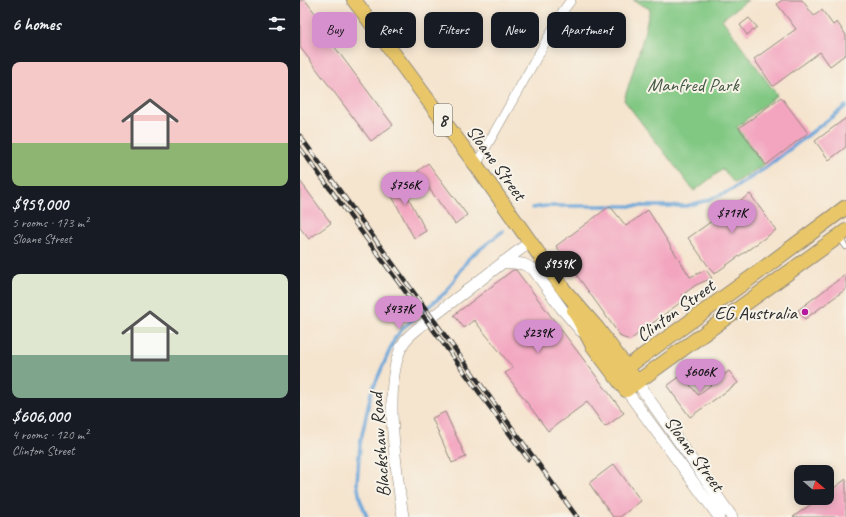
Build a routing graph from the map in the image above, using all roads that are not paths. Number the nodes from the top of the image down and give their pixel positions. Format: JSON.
{"nodes":[{"id":1,"x":354,"y":0,"type":"edge"},
{"id":2,"x":571,"y":0,"type":"edge"},
{"id":3,"x":476,"y":165,"type":"junction"},
{"id":4,"x":846,"y":207,"type":"edge"},
{"id":5,"x":844,"y":238,"type":"edge"},
{"id":6,"x":531,"y":241,"type":"junction"},
{"id":7,"x":503,"y":262,"type":"junction"},
{"id":8,"x":756,"y":274,"type":"junction"},
{"id":9,"x":767,"y":288,"type":"junction"},
{"id":10,"x":564,"y":290,"type":"junction"},
{"id":11,"x":593,"y":346,"type":"junction"},
{"id":12,"x":621,"y":372,"type":"junction"},
{"id":13,"x":631,"y":386,"type":"junction"},
{"id":14,"x":403,"y":517,"type":"edge"},
{"id":15,"x":719,"y":517,"type":"edge"},
{"id":16,"x":732,"y":517,"type":"edge"}],
"edges":[{"from":1,"to":3,"type":"main road","name":"Sloane Street","number":"8"},
{"from":2,"to":3,"type":"street"},
{"from":3,"to":6,"type":"main road","name":"Sloane Street","number":"8"},
{"from":4,"to":8,"type":"main road","name":"Clinton Street"},
{"from":5,"to":9,"type":"main road","name":"Clinton Street"},
{"from":6,"to":7,"type":"street","name":"Blackshaw Road"},
{"from":6,"to":10,"type":"main road","name":"Sloane Street","number":"8"},
{"from":7,"to":11,"type":"street"},
{"from":7,"to":14,"type":"street","name":"Blackshaw Road"},
{"from":8,"to":9,"type":"main road"},
{"from":8,"to":12,"type":"main road","name":"Clinton Street"},
{"from":9,"to":13,"type":"main road","name":"Clinton Street"},
{"from":10,"to":11,"type":"main road","name":"Sloane Street","number":"8"},
{"from":10,"to":12,"type":"main road","name":"Sloane Street","number":"8"},
{"from":11,"to":12,"type":"main road","name":"Sloane Street","number":"8"},
{"from":12,"to":13,"type":"main road","name":"Sloane Street"},
{"from":13,"to":15,"type":"street","name":"Sloane Street"},
{"from":13,"to":16,"type":"street","name":"Sloane Street"}]}
